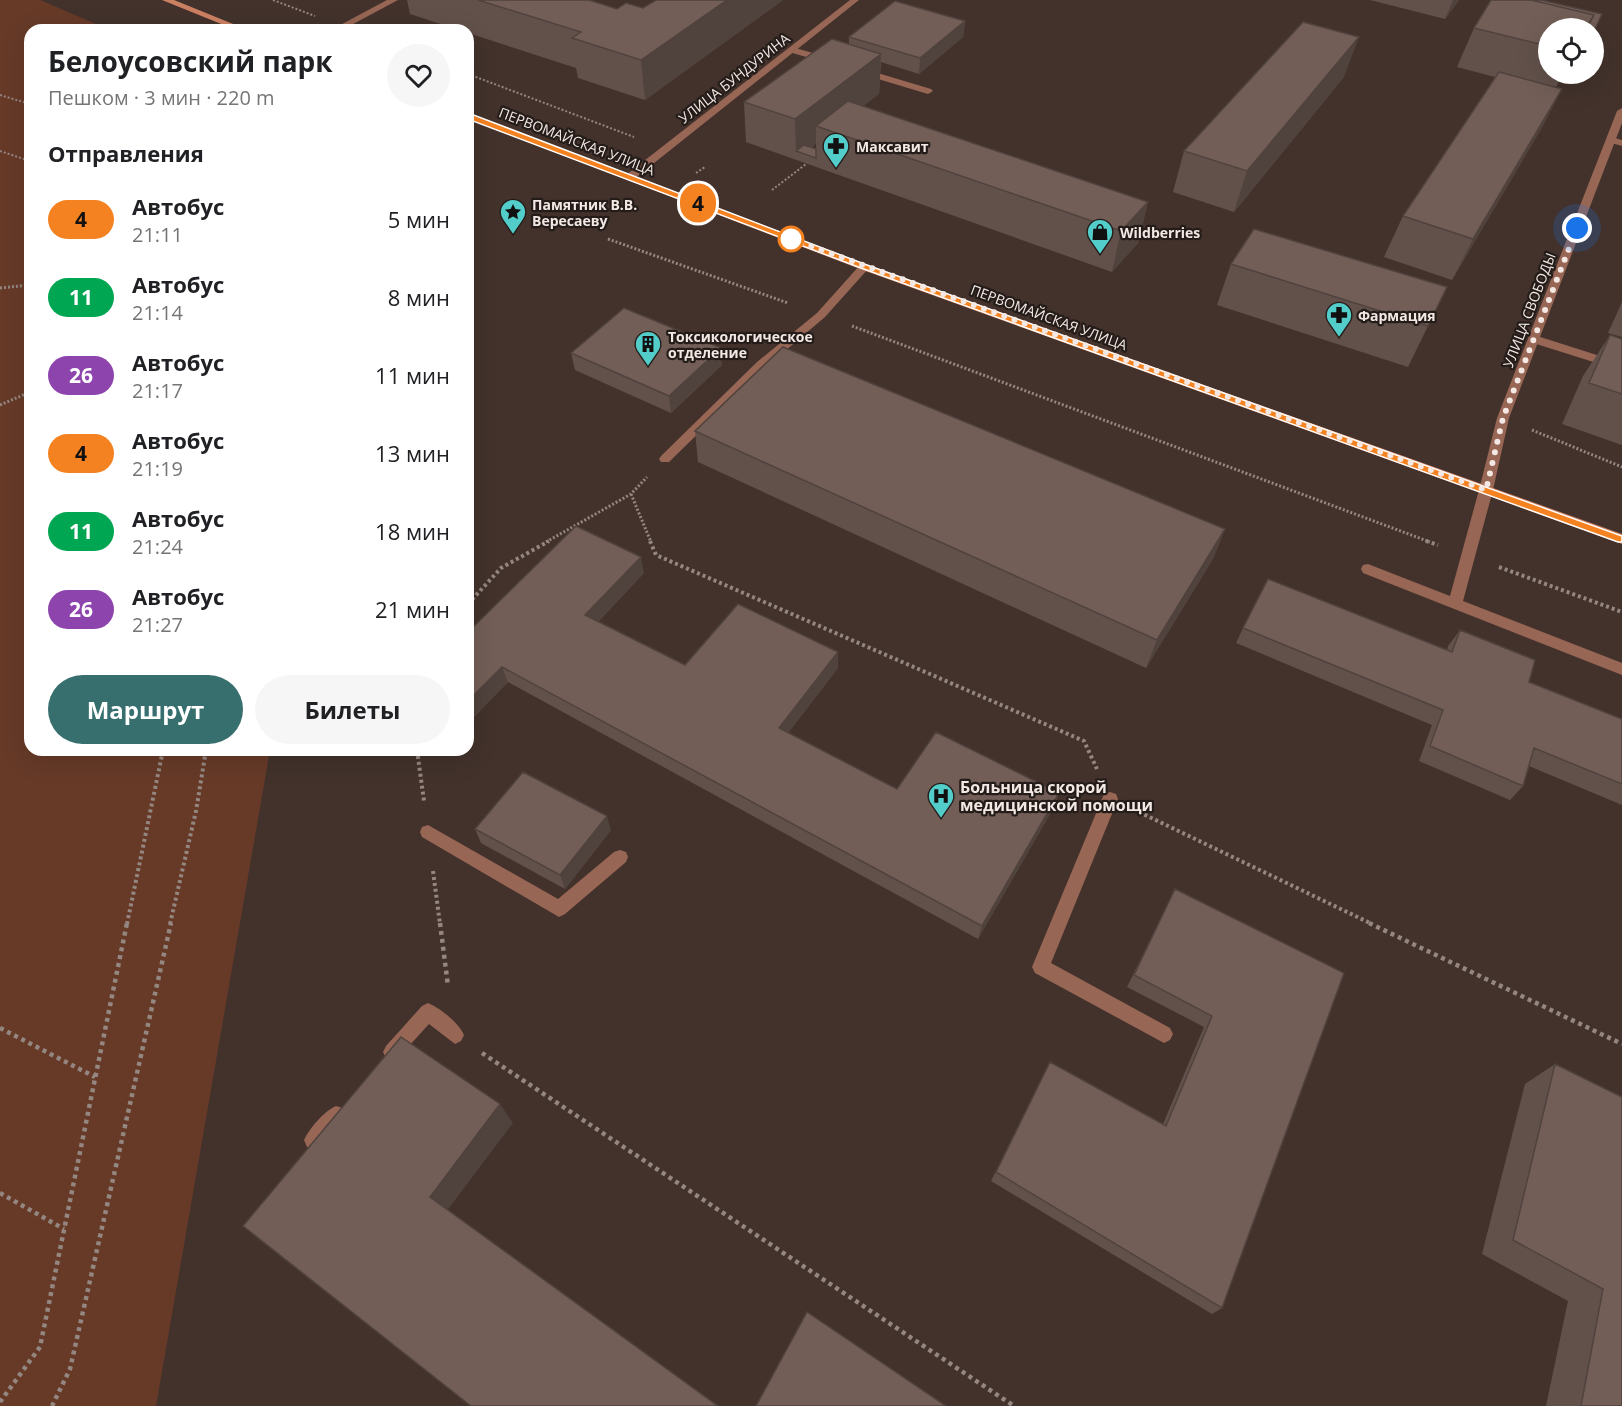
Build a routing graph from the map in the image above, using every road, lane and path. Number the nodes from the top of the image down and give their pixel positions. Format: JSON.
{"nodes":[{"id":1,"x":166,"y":0,"type":"edge"},
{"id":2,"x":394,"y":0,"type":"edge"},
{"id":3,"x":855,"y":0,"type":"edge"},
{"id":4,"x":228,"y":24,"type":"edge"},
{"id":5,"x":347,"y":24,"type":"edge"},
{"id":6,"x":792,"y":50,"type":"junction"},
{"id":7,"x":834,"y":62,"type":"edge"},
{"id":8,"x":855,"y":69,"type":"edge"},
{"id":9,"x":474,"y":76,"type":"edge"},
{"id":10,"x":928,"y":91,"type":"dead end"},
{"id":11,"x":0,"y":95,"type":"edge"},
{"id":12,"x":24,"y":102,"type":"edge"},
{"id":13,"x":1622,"y":111,"type":"edge"},
{"id":14,"x":474,"y":118,"type":"edge"},
{"id":15,"x":635,"y":137,"type":"dead end"},
{"id":16,"x":1617,"y":142,"type":"edge"},
{"id":17,"x":0,"y":151,"type":"edge"},
{"id":18,"x":815,"y":157,"type":"edge"},
{"id":19,"x":24,"y":159,"type":"edge"},
{"id":20,"x":705,"y":167,"type":"dead end"},
{"id":21,"x":695,"y":174,"type":"dead end"},
{"id":22,"x":630,"y":177,"type":"junction"},
{"id":23,"x":772,"y":190,"type":"dead end"},
{"id":24,"x":608,"y":239,"type":"dead end"},
{"id":25,"x":864,"y":267,"type":"junction"},
{"id":26,"x":24,"y":286,"type":"edge"},
{"id":27,"x":0,"y":288,"type":"edge"},
{"id":28,"x":821,"y":315,"type":"junction"},
{"id":29,"x":1534,"y":339,"type":"junction"},
{"id":30,"x":1622,"y":367,"type":"edge"},
{"id":31,"x":24,"y":395,"type":"edge"},
{"id":32,"x":0,"y":405,"type":"edge"},
{"id":33,"x":1503,"y":418,"type":"junction"},
{"id":34,"x":664,"y":459,"type":"joint"},
{"id":35,"x":1622,"y":467,"type":"edge"},
{"id":36,"x":1486,"y":490,"type":"junction"},
{"id":37,"x":1622,"y":539,"type":"edge"},
{"id":38,"x":1468,"y":556,"type":"junction"},
{"id":39,"x":1368,"y":569,"type":"dead end"},
{"id":40,"x":474,"y":597,"type":"edge"},
{"id":41,"x":1455,"y":603,"type":"junction"},
{"id":42,"x":1622,"y":612,"type":"edge"},
{"id":43,"x":1622,"y":669,"type":"edge"},
{"id":44,"x":162,"y":756,"type":"edge"},
{"id":45,"x":205,"y":756,"type":"edge"},
{"id":46,"x":418,"y":756,"type":"edge"},
{"id":47,"x":1110,"y":799,"type":"dead end"},
{"id":48,"x":428,"y":832,"type":"junction"},
{"id":49,"x":620,"y":857,"type":"dead end"},
{"id":50,"x":0,"y":1028,"type":"edge"},
{"id":51,"x":1164,"y":1034,"type":"dead end"},
{"id":52,"x":455,"y":1035,"type":"junction"},
{"id":53,"x":382,"y":1063,"type":"edge"},
{"id":54,"x":95,"y":1077,"type":"junction"},
{"id":55,"x":345,"y":1106,"type":"edge"},
{"id":56,"x":315,"y":1140,"type":"edge"},
{"id":57,"x":0,"y":1193,"type":"edge"},
{"id":58,"x":64,"y":1229,"type":"junction"},
{"id":59,"x":0,"y":1402,"type":"edge"},
{"id":60,"x":52,"y":1406,"type":"edge"},
{"id":61,"x":1014,"y":1406,"type":"edge"}],
"edges":[{"from":1,"to":4,"type":"main road"},
{"from":2,"to":5,"type":"street"},
{"from":3,"to":6,"type":"street","name":"УЛИЦА БУНДУРИНА"},
{"from":6,"to":7,"type":"street"},
{"from":6,"to":22,"type":"street","name":"УЛИЦА БУНДУРИНА"},
{"from":8,"to":10,"type":"street"},
{"from":9,"to":15,"type":"path"},
{"from":11,"to":12,"type":"path"},
{"from":13,"to":16,"type":"street","name":"УЛИЦА СВОБОДЫ"},
{"from":14,"to":22,"type":"main road","name":"ПЕРВОМАЙСКАЯ УЛИЦА"},
{"from":16,"to":29,"type":"street","name":"УЛИЦА СВОБОДЫ"},
{"from":17,"to":19,"type":"path"},
{"from":18,"to":23,"type":"path"},
{"from":20,"to":21,"type":"path"},
{"from":22,"to":25,"type":"main road","name":"ПЕРВОМАЙСКАЯ УЛИЦА"},
{"from":24,"to":28,"type":"path"},
{"from":25,"to":28,"type":"street"},
{"from":25,"to":36,"type":"main road","name":"ПЕРВОМАЙСКАЯ УЛИЦА"},
{"from":26,"to":27,"type":"path"},
{"from":28,"to":34,"type":"street"},
{"from":28,"to":38,"type":"path"},
{"from":29,"to":30,"type":"street"},
{"from":29,"to":33,"type":"street","name":"УЛИЦА СВОБОДЫ"},
{"from":31,"to":32,"type":"path"},
{"from":33,"to":35,"type":"path"},
{"from":33,"to":36,"type":"street","name":"УЛИЦА СВОБОДЫ"},
{"from":34,"to":40,"type":"path"},
{"from":36,"to":37,"type":"main road","name":"ПЕРВОМАЙСКАЯ УЛИЦА"},
{"from":36,"to":38,"type":"street","name":"УЛИЦА СВОБОДЫ"},
{"from":38,"to":41,"type":"street","name":"УЛИЦА СВОБОДЫ"},
{"from":38,"to":42,"type":"path"},
{"from":39,"to":41,"type":"street"},
{"from":41,"to":43,"type":"street"},
{"from":44,"to":54,"type":"path"},
{"from":45,"to":60,"type":"path"},
{"from":46,"to":48,"type":"path"},
{"from":47,"to":51,"type":"street"},
{"from":48,"to":49,"type":"street"},
{"from":48,"to":52,"type":"path"},
{"from":50,"to":54,"type":"path"},
{"from":52,"to":53,"type":"street"},
{"from":52,"to":61,"type":"path"},
{"from":54,"to":58,"type":"path"},
{"from":55,"to":56,"type":"street"},
{"from":57,"to":58,"type":"path"},
{"from":58,"to":59,"type":"path"}]}
